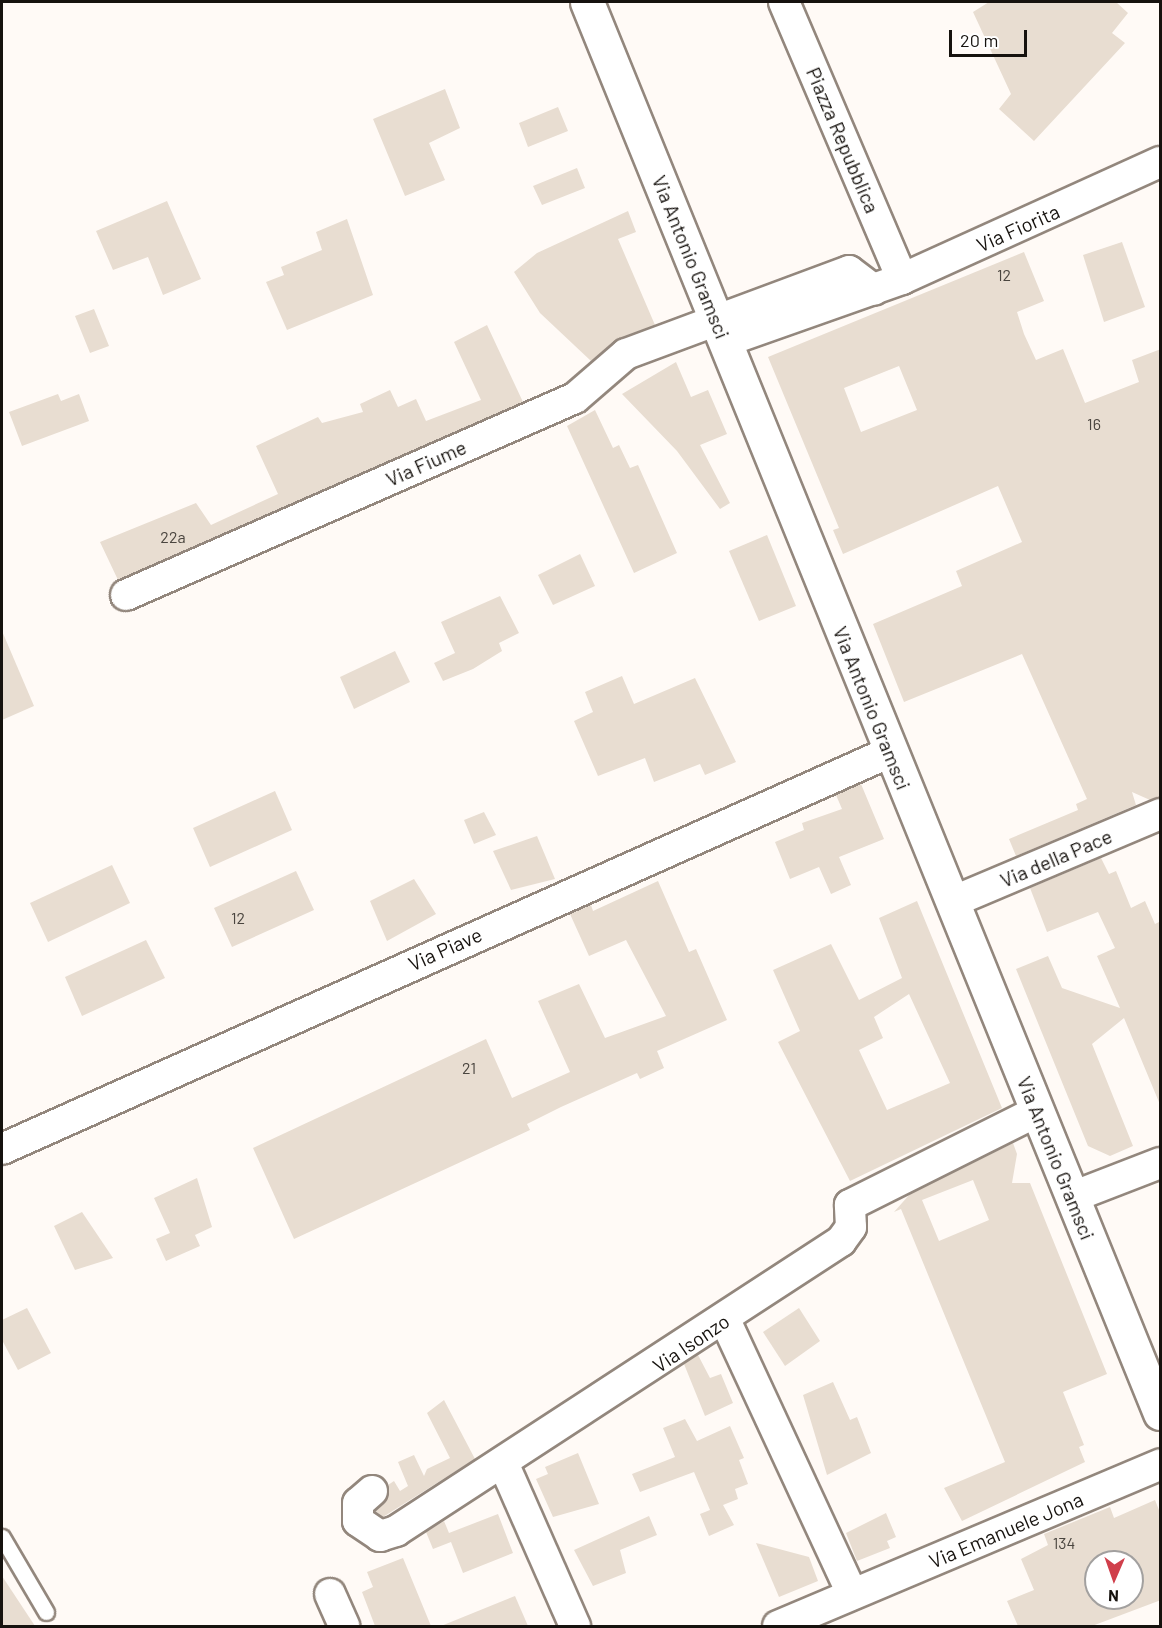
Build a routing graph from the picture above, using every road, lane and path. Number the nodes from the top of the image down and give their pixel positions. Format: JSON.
{"nodes":[{"id":1,"x":587,"y":2,"type":"edge"},
{"id":2,"x":784,"y":2,"type":"edge"},
{"id":3,"x":1161,"y":162,"type":"edge"},
{"id":4,"x":902,"y":279,"type":"junction"},
{"id":5,"x":721,"y":329,"type":"junction"},
{"id":6,"x":126,"y":595,"type":"dead end"},
{"id":7,"x":890,"y":752,"type":"junction"},
{"id":8,"x":1161,"y":814,"type":"edge"},
{"id":9,"x":952,"y":902,"type":"junction"},
{"id":10,"x":1038,"y":1111,"type":"junction"},
{"id":11,"x":2,"y":1149,"type":"edge"},
{"id":12,"x":1161,"y":1163,"type":"edge"},
{"id":13,"x":1072,"y":1197,"type":"junction"},
{"id":14,"x":724,"y":1320,"type":"junction"},
{"id":15,"x":1161,"y":1413,"type":"edge"},
{"id":16,"x":504,"y":1465,"type":"junction"},
{"id":17,"x":1161,"y":1465,"type":"edge"},
{"id":18,"x":372,"y":1491,"type":"dead end"},
{"id":19,"x":2,"y":1537,"type":"edge"},
{"id":20,"x":330,"y":1594,"type":"dead end"},
{"id":21,"x":852,"y":1594,"type":"junction"},
{"id":22,"x":46,"y":1612,"type":"dead end"},
{"id":23,"x":829,"y":1616,"type":"edge"},
{"id":24,"x":344,"y":1626,"type":"edge"},
{"id":25,"x":574,"y":1626,"type":"edge"},
{"id":26,"x":778,"y":1626,"type":"edge"}],
"edges":[{"from":1,"to":5,"type":"main road","name":"Via Antonio Gramsci"},
{"from":2,"to":4,"type":"street","name":"Piazza Repubblica"},
{"from":3,"to":4,"type":"street","name":"Via Fiorita"},
{"from":4,"to":5,"type":"street","name":"Via Fiorita"},
{"from":5,"to":6,"type":"street","name":"Via Fiume"},
{"from":5,"to":7,"type":"main road","name":"Via Antonio Gramsci"},
{"from":7,"to":9,"type":"main road","name":"Via Antonio Gramsci"},
{"from":7,"to":11,"type":"street","name":"Via Piave"},
{"from":8,"to":9,"type":"street","name":"Via della Pace"},
{"from":9,"to":10,"type":"main road","name":"Via Antonio Gramsci"},
{"from":10,"to":13,"type":"main road","name":"Via Antonio Gramsci"},
{"from":10,"to":14,"type":"street","name":"Via Isonzo"},
{"from":12,"to":13,"type":"street"},
{"from":13,"to":15,"type":"main road","name":"Via Antonio Gramsci"},
{"from":14,"to":16,"type":"street","name":"Via Isonzo"},
{"from":14,"to":21,"type":"street"},
{"from":16,"to":18,"type":"street","name":"Via Isonzo"},
{"from":16,"to":25,"type":"street"},
{"from":17,"to":21,"type":"street","name":"Via Emanuele Jona"},
{"from":19,"to":22,"type":"lane"},
{"from":20,"to":24,"type":"street"},
{"from":21,"to":23,"type":"street","name":"Via Emanuele Jona"},
{"from":23,"to":26,"type":"street","name":"Via Emanuele Jona"}]}
